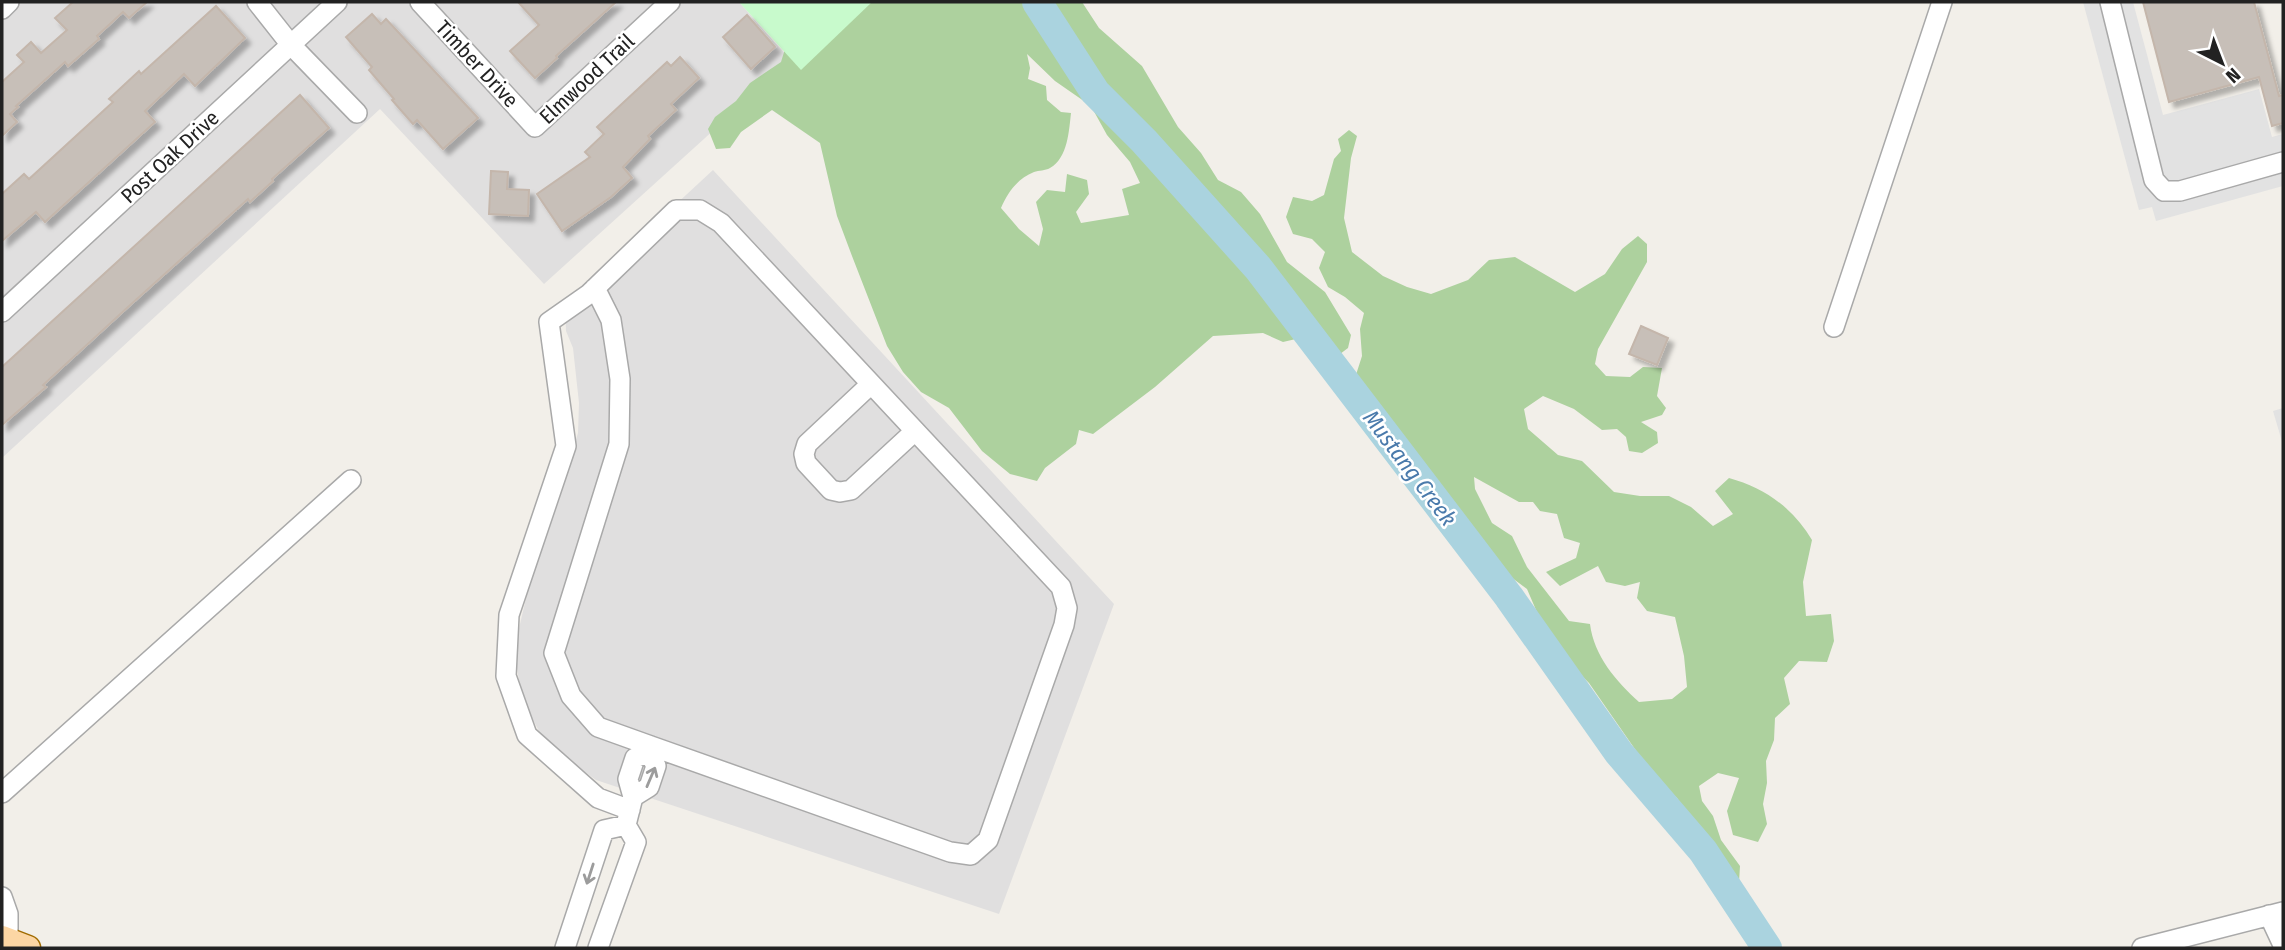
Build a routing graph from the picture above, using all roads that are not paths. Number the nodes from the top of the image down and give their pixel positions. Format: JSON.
{"nodes":[{"id":1,"x":9,"y":2,"type":"edge"},
{"id":2,"x":257,"y":2,"type":"edge"},
{"id":3,"x":337,"y":2,"type":"edge"},
{"id":4,"x":420,"y":2,"type":"edge"},
{"id":5,"x":670,"y":2,"type":"edge"},
{"id":6,"x":1942,"y":2,"type":"edge"},
{"id":7,"x":2110,"y":2,"type":"edge"},
{"id":8,"x":2,"y":9,"type":"edge"},
{"id":9,"x":291,"y":45,"type":"junction"},
{"id":10,"x":357,"y":113,"type":"dead end"},
{"id":11,"x":535,"y":127,"type":"joint"},
{"id":12,"x":2283,"y":162,"type":"edge"},
{"id":13,"x":595,"y":288,"type":"junction"},
{"id":14,"x":2,"y":312,"type":"edge"},
{"id":15,"x":1834,"y":327,"type":"dead end"},
{"id":16,"x":871,"y":384,"type":"junction"},
{"id":17,"x":915,"y":431,"type":"junction"},
{"id":18,"x":351,"y":480,"type":"dead end"},
{"id":19,"x":650,"y":749,"type":"junction"},
{"id":20,"x":2,"y":793,"type":"edge"},
{"id":21,"x":629,"y":811,"type":"junction"},
{"id":22,"x":2,"y":897,"type":"edge"},
{"id":23,"x":2276,"y":914,"type":"edge"},
{"id":24,"x":13,"y":942,"type":"edge"},
{"id":25,"x":2283,"y":945,"type":"edge"},
{"id":26,"x":565,"y":948,"type":"edge"},
{"id":27,"x":598,"y":948,"type":"edge"},
{"id":28,"x":2142,"y":948,"type":"edge"}],
"edges":[{"from":1,"to":8,"type":"street"},
{"from":2,"to":9,"type":"street"},
{"from":3,"to":9,"type":"street","name":"Post Oak Drive"},
{"from":4,"to":11,"type":"street","name":"Timber Drive"},
{"from":5,"to":11,"type":"street","name":"Elmwood Trail"},
{"from":6,"to":15,"type":"street"},
{"from":7,"to":12,"type":"street"},
{"from":9,"to":10,"type":"street"},
{"from":9,"to":14,"type":"street","name":"Post Oak Drive"},
{"from":13,"to":16,"type":"street"},
{"from":13,"to":19,"type":"street"},
{"from":13,"to":21,"type":"street"},
{"from":16,"to":17,"type":"street"},
{"from":16,"to":17,"type":"street"},
{"from":17,"to":19,"type":"street"},
{"from":18,"to":20,"type":"street"},
{"from":19,"to":21,"type":"street"},
{"from":21,"to":26,"type":"street","one_way":true},
{"from":21,"to":27,"type":"street"},
{"from":22,"to":24,"type":"street"},
{"from":23,"to":25,"type":"street"},
{"from":23,"to":28,"type":"street"}]}
